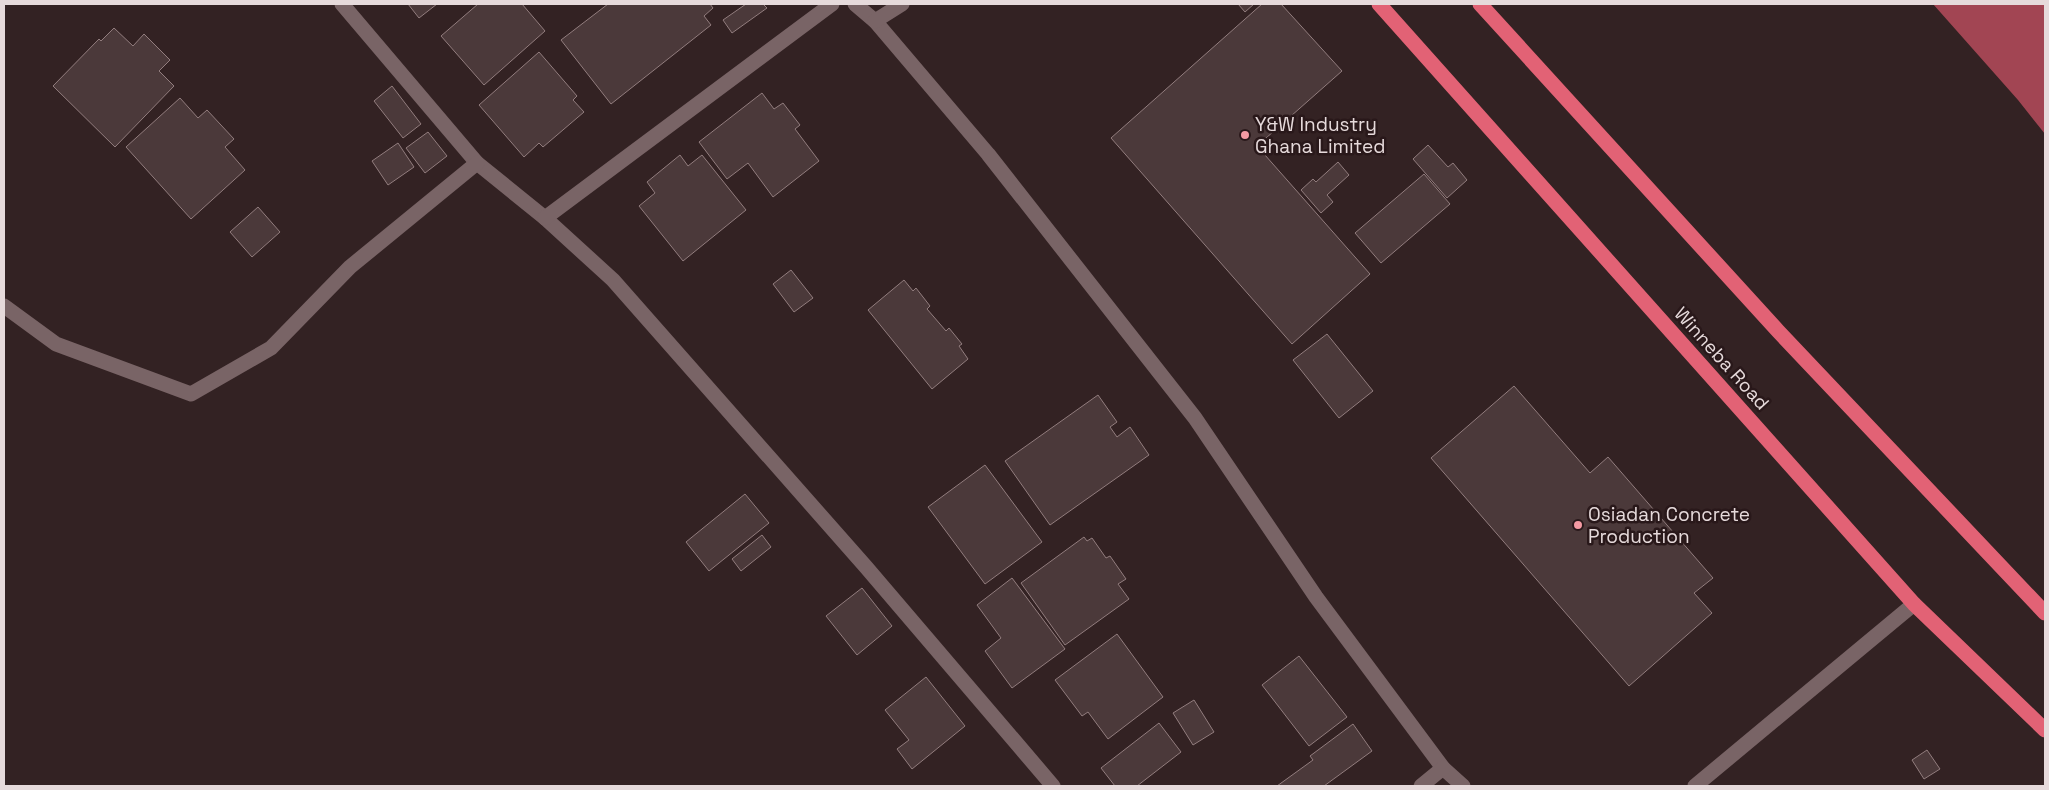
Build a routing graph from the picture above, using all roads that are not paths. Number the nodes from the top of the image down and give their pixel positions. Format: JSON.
{"nodes":[{"id":1,"x":342,"y":4,"type":"edge"},
{"id":2,"x":832,"y":4,"type":"edge"},
{"id":3,"x":855,"y":4,"type":"edge"},
{"id":4,"x":902,"y":4,"type":"edge"},
{"id":5,"x":1379,"y":4,"type":"edge"},
{"id":6,"x":1480,"y":4,"type":"edge"},
{"id":7,"x":875,"y":21,"type":"junction"},
{"id":8,"x":477,"y":163,"type":"junction"},
{"id":9,"x":545,"y":218,"type":"junction"},
{"id":10,"x":4,"y":306,"type":"edge"},
{"id":11,"x":1914,"y":604,"type":"junction"},
{"id":12,"x":2045,"y":613,"type":"edge"},
{"id":13,"x":2045,"y":730,"type":"edge"},
{"id":14,"x":1444,"y":768,"type":"junction"},
{"id":15,"x":1053,"y":786,"type":"edge"},
{"id":16,"x":1421,"y":786,"type":"edge"},
{"id":17,"x":1463,"y":786,"type":"edge"},
{"id":18,"x":1695,"y":786,"type":"edge"}],
"edges":[{"from":1,"to":8,"type":"street"},
{"from":2,"to":9,"type":"street"},
{"from":3,"to":7,"type":"street"},
{"from":4,"to":7,"type":"street"},
{"from":5,"to":11,"type":"highway","name":"Winneba Road"},
{"from":6,"to":12,"type":"highway"},
{"from":7,"to":14,"type":"street"},
{"from":8,"to":9,"type":"street"},
{"from":8,"to":10,"type":"street"},
{"from":9,"to":15,"type":"street"},
{"from":11,"to":13,"type":"highway","name":"Winneba Road"},
{"from":11,"to":18,"type":"street"},
{"from":14,"to":16,"type":"street"},
{"from":14,"to":17,"type":"street"}]}
